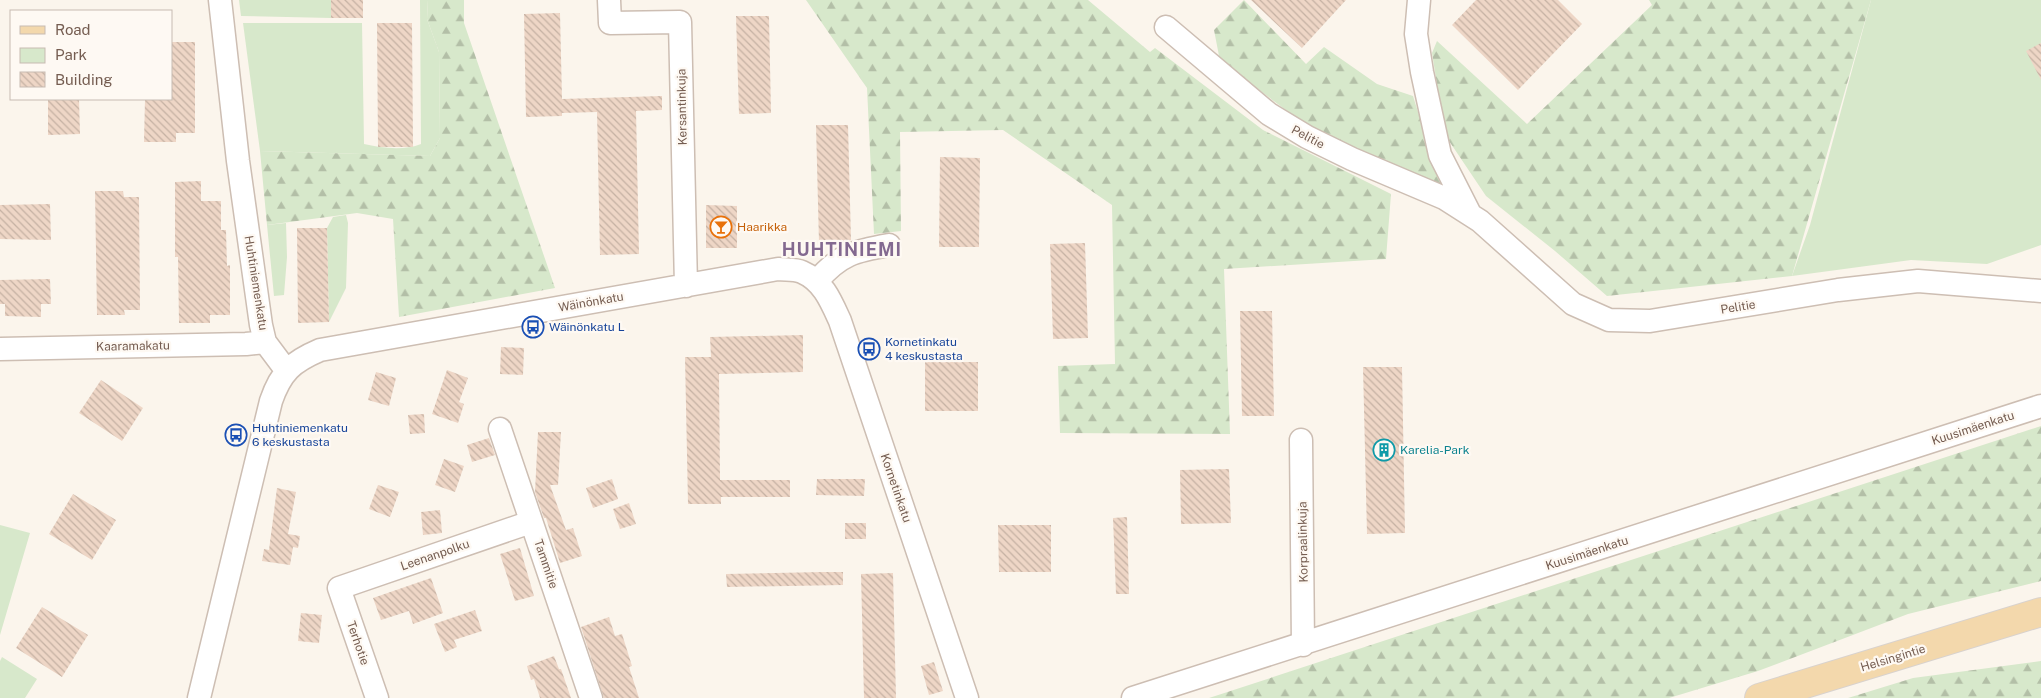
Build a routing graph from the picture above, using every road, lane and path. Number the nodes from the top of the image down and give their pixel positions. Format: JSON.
{"nodes":[{"id":1,"x":220,"y":0,"type":"edge"},
{"id":2,"x":609,"y":0,"type":"edge"},
{"id":3,"x":1419,"y":0,"type":"edge"},
{"id":4,"x":1166,"y":27,"type":"dead end"},
{"id":5,"x":1470,"y":215,"type":"junction"},
{"id":6,"x":889,"y":245,"type":"dead end"},
{"id":7,"x":818,"y":281,"type":"junction"},
{"id":8,"x":686,"y":286,"type":"junction"},
{"id":9,"x":2041,"y":291,"type":"edge"},
{"id":10,"x":265,"y":342,"type":"junction"},
{"id":11,"x":0,"y":349,"type":"edge"},
{"id":12,"x":286,"y":370,"type":"junction"},
{"id":13,"x":2041,"y":406,"type":"edge"},
{"id":14,"x":500,"y":429,"type":"dead end"},
{"id":15,"x":1301,"y":440,"type":"dead end"},
{"id":16,"x":532,"y":522,"type":"junction"},
{"id":17,"x":339,"y":588,"type":"joint"},
{"id":18,"x":2036,"y":615,"type":"edge"},
{"id":19,"x":1303,"y":645,"type":"junction"},
{"id":20,"x":199,"y":698,"type":"edge"},
{"id":21,"x":377,"y":698,"type":"edge"},
{"id":22,"x":591,"y":698,"type":"edge"},
{"id":23,"x":967,"y":698,"type":"edge"},
{"id":24,"x":1133,"y":698,"type":"edge"},
{"id":25,"x":1759,"y":698,"type":"edge"}],
"edges":[{"from":1,"to":10,"type":"street","name":"Huhtiniemenkatu"},
{"from":2,"to":8,"type":"street","name":"Kersantinkuja"},
{"from":3,"to":5,"type":"street","name":"Pelitie"},
{"from":4,"to":5,"type":"street","name":"Pelitie"},
{"from":5,"to":9,"type":"street","name":"Pelitie"},
{"from":6,"to":7,"type":"street"},
{"from":7,"to":8,"type":"street","name":"Wäinönkatu"},
{"from":7,"to":23,"type":"street","name":"Kornetinkatu"},
{"from":8,"to":12,"type":"street","name":"Wäinönkatu"},
{"from":10,"to":11,"type":"street","name":"Kaaramakatu"},
{"from":10,"to":12,"type":"street","name":"Huhtiniemenkatu"},
{"from":12,"to":20,"type":"street"},
{"from":13,"to":19,"type":"street","name":"Kuusimäenkatu"},
{"from":14,"to":16,"type":"street","name":"Tammitie"},
{"from":15,"to":19,"type":"street","name":"Korpraalinkuja"},
{"from":16,"to":17,"type":"street","name":"Leenanpolku"},
{"from":16,"to":22,"type":"street","name":"Tammitie"},
{"from":17,"to":21,"type":"street","name":"Terhotie"},
{"from":18,"to":25,"type":"main road","name":"Helsingintie"},
{"from":19,"to":24,"type":"street","name":"Kuusimäenkatu"}]}
